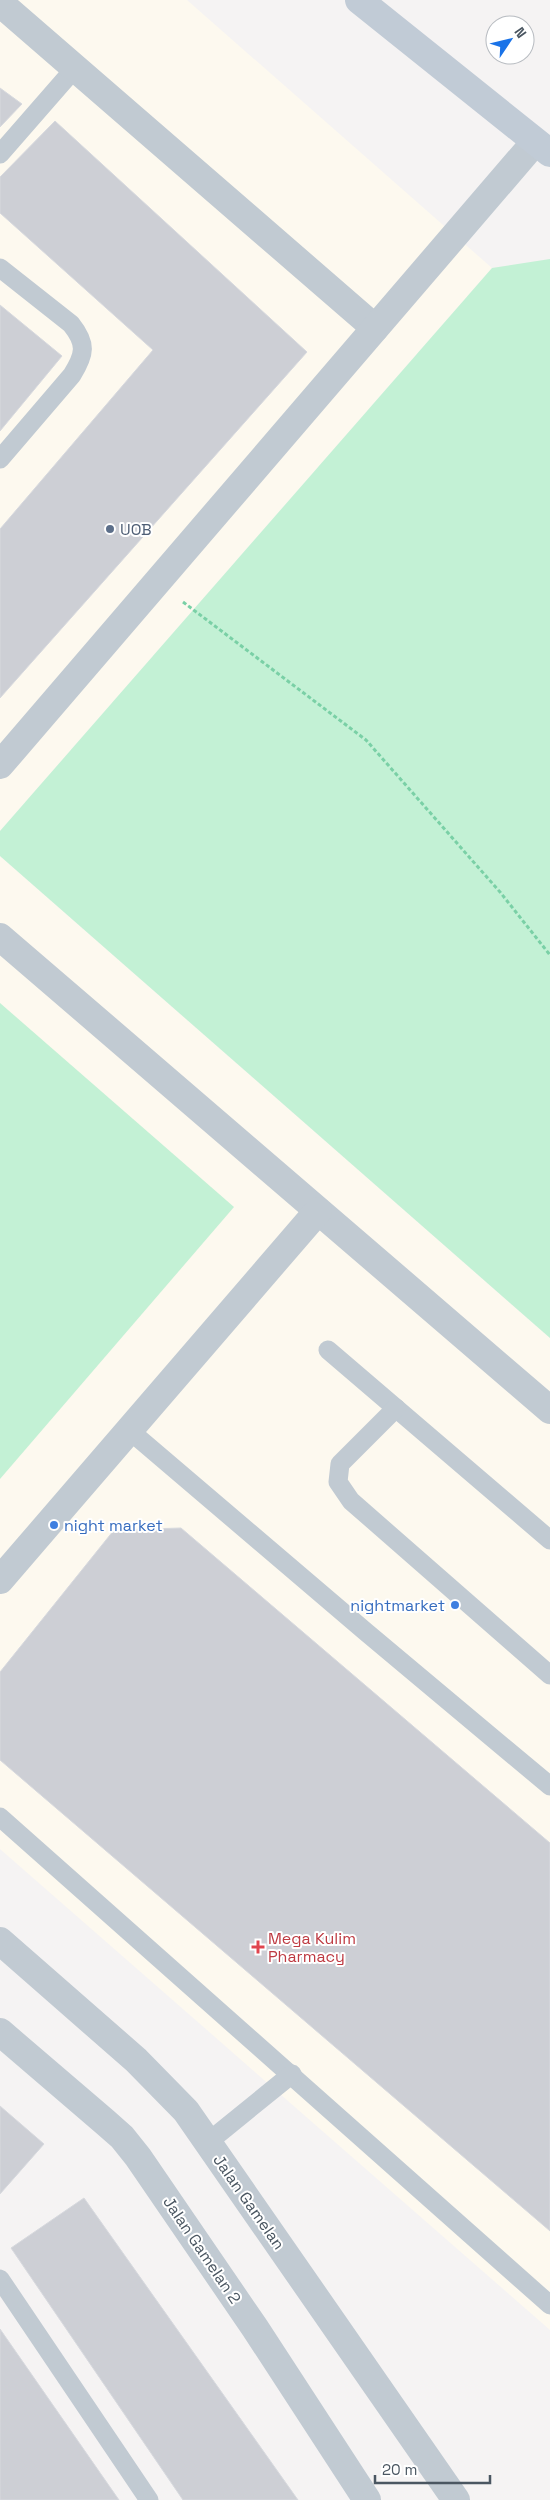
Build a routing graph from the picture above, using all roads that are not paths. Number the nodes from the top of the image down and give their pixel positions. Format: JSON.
{"nodes":[{"id":1,"x":359,"y":0,"type":"edge"},
{"id":2,"x":0,"y":3,"type":"edge"},
{"id":3,"x":75,"y":68,"type":"junction"},
{"id":4,"x":542,"y":148,"type":"edge"},
{"id":5,"x":0,"y":154,"type":"edge"},
{"id":6,"x":0,"y":268,"type":"edge"},
{"id":7,"x":375,"y":328,"type":"junction"},
{"id":8,"x":0,"y":460,"type":"edge"},
{"id":9,"x":0,"y":765,"type":"edge"},
{"id":10,"x":0,"y":937,"type":"edge"},
{"id":11,"x":318,"y":1211,"type":"junction"},
{"id":12,"x":328,"y":1350,"type":"dead end"},
{"id":13,"x":396,"y":1408,"type":"junction"},
{"id":14,"x":550,"y":1410,"type":"edge"},
{"id":15,"x":129,"y":1430,"type":"junction"},
{"id":16,"x":550,"y":1540,"type":"edge"},
{"id":17,"x":0,"y":1580,"type":"edge"},
{"id":18,"x":550,"y":1675,"type":"edge"},
{"id":19,"x":550,"y":1786,"type":"edge"},
{"id":20,"x":0,"y":1817,"type":"edge"},
{"id":21,"x":0,"y":1941,"type":"edge"},
{"id":22,"x":0,"y":2032,"type":"edge"},
{"id":23,"x":292,"y":2074,"type":"junction"},
{"id":24,"x":208,"y":2143,"type":"junction"},
{"id":25,"x":0,"y":2279,"type":"edge"},
{"id":26,"x":550,"y":2305,"type":"edge"},
{"id":27,"x":149,"y":2500,"type":"edge"},
{"id":28,"x":367,"y":2500,"type":"edge"},
{"id":29,"x":456,"y":2500,"type":"edge"}],
"edges":[{"from":1,"to":4,"type":"main road"},
{"from":2,"to":3,"type":"street"},
{"from":3,"to":5,"type":"lane"},
{"from":3,"to":7,"type":"street"},
{"from":4,"to":7,"type":"street"},
{"from":6,"to":8,"type":"lane"},
{"from":7,"to":9,"type":"street"},
{"from":10,"to":11,"type":"street"},
{"from":11,"to":14,"type":"street"},
{"from":11,"to":15,"type":"street"},
{"from":12,"to":13,"type":"lane"},
{"from":13,"to":16,"type":"lane"},
{"from":13,"to":18,"type":"lane"},
{"from":15,"to":17,"type":"street"},
{"from":15,"to":19,"type":"lane"},
{"from":20,"to":23,"type":"lane"},
{"from":21,"to":24,"type":"street","name":"Jalan Gamelan"},
{"from":22,"to":28,"type":"street","name":"Jalan Gamelan 2"},
{"from":23,"to":24,"type":"lane"},
{"from":23,"to":26,"type":"lane"},
{"from":24,"to":29,"type":"street","name":"Jalan Gamelan"},
{"from":25,"to":27,"type":"lane"}]}
